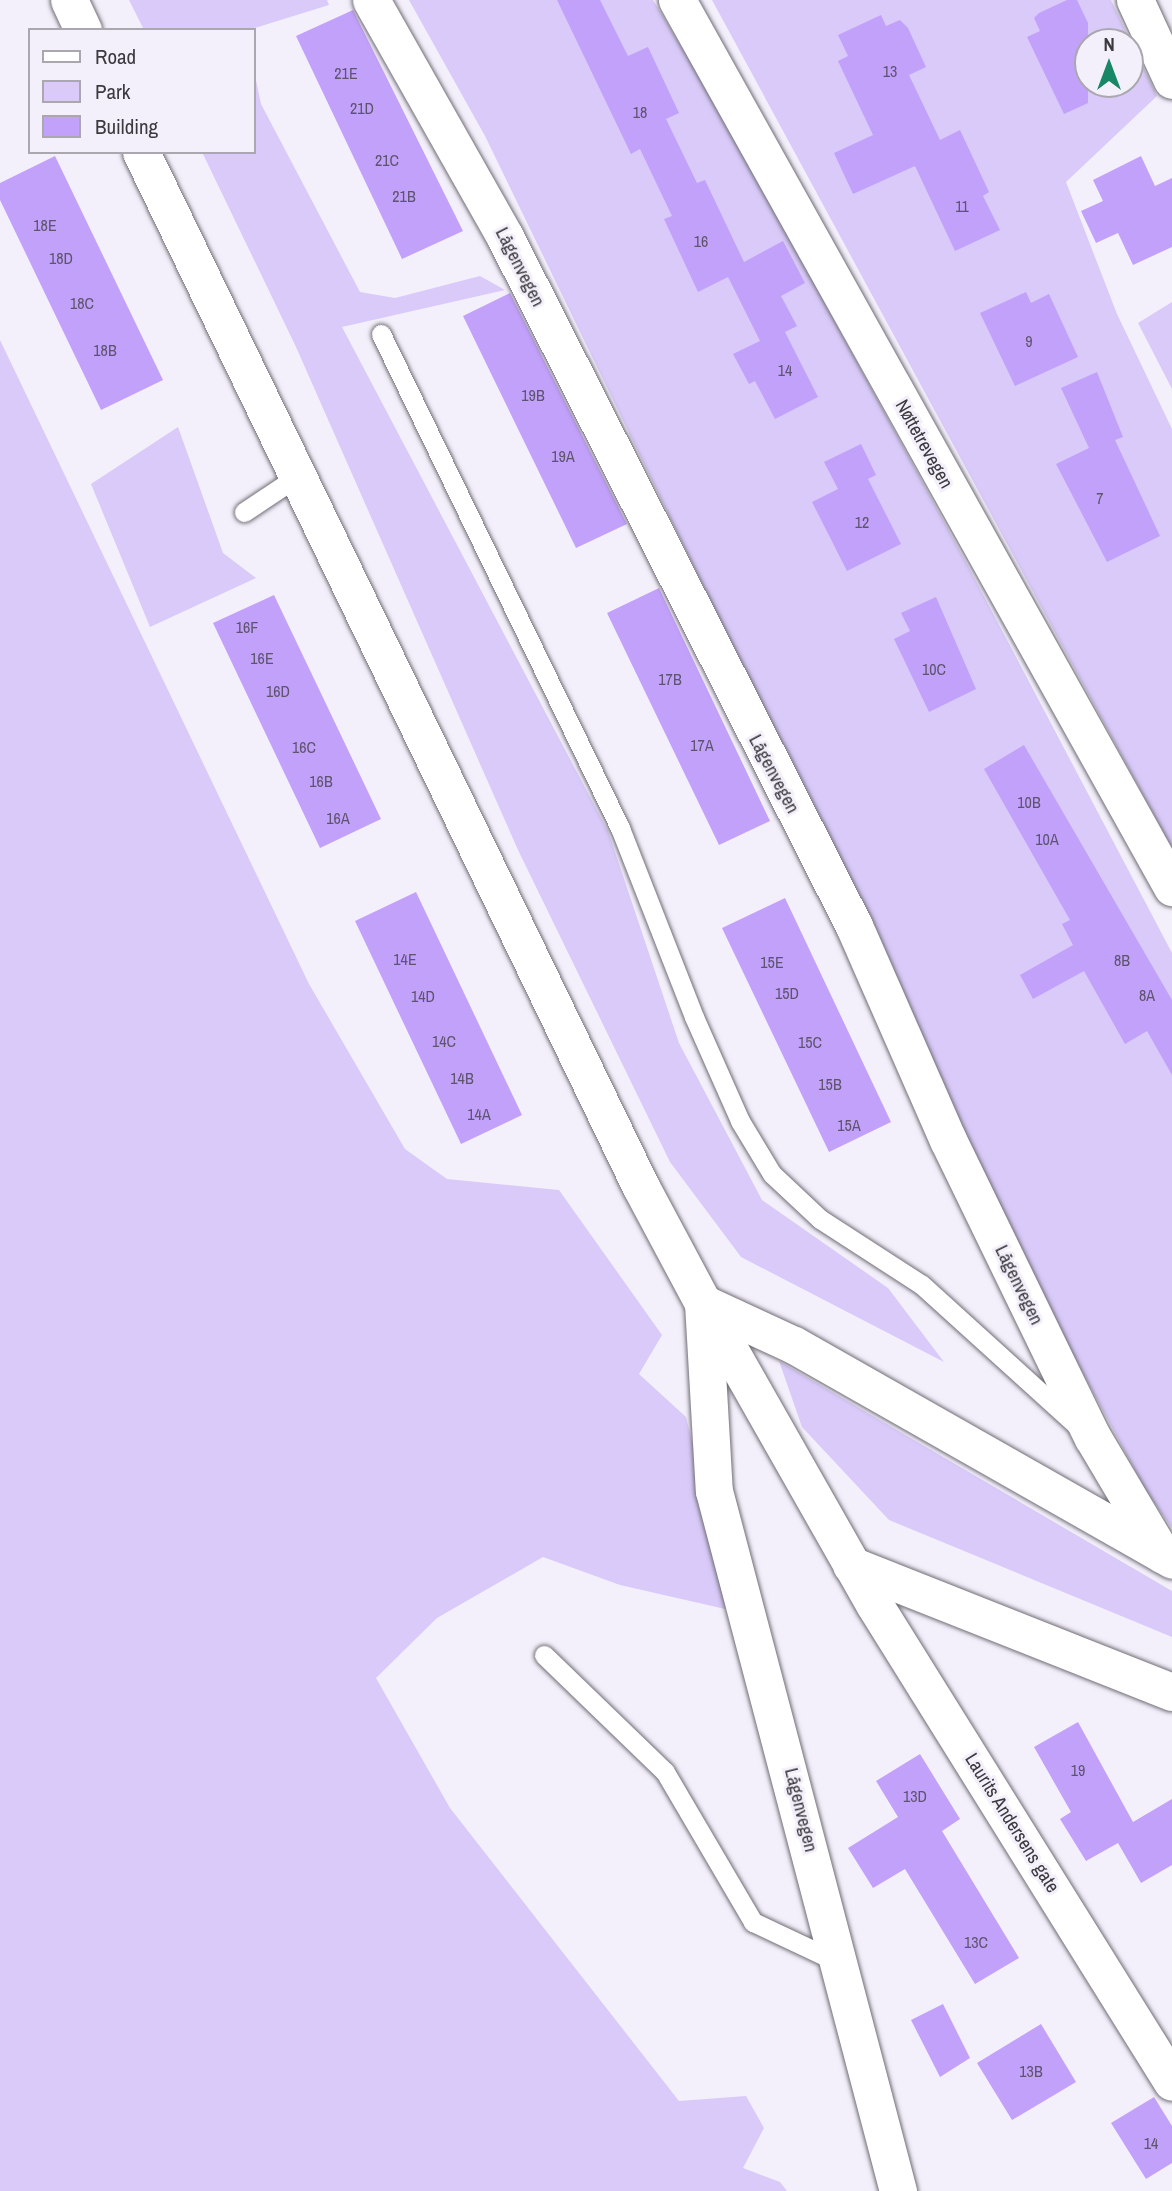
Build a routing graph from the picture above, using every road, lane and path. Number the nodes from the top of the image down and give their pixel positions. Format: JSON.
{"nodes":[{"id":1,"x":69,"y":0,"type":"edge"},
{"id":2,"x":371,"y":0,"type":"edge"},
{"id":3,"x":677,"y":0,"type":"edge"},
{"id":4,"x":1135,"y":0,"type":"edge"},
{"id":5,"x":82,"y":28,"type":"edge"},
{"id":6,"x":1172,"y":80,"type":"edge"},
{"id":7,"x":142,"y":154,"type":"edge"},
{"id":8,"x":381,"y":334,"type":"dead end"},
{"id":9,"x":295,"y":478,"type":"junction"},
{"id":10,"x":244,"y":512,"type":"dead end"},
{"id":11,"x":1172,"y":887,"type":"edge"},
{"id":12,"x":703,"y":1303,"type":"junction"},
{"id":13,"x":1093,"y":1438,"type":"junction"},
{"id":14,"x":1167,"y":1557,"type":"edge"},
{"id":15,"x":851,"y":1565,"type":"junction"},
{"id":16,"x":544,"y":1655,"type":"dead end"},
{"id":17,"x":1172,"y":1692,"type":"edge"},
{"id":18,"x":838,"y":1962,"type":"junction"},
{"id":19,"x":1172,"y":2082,"type":"edge"},
{"id":20,"x":898,"y":2191,"type":"edge"}],
"edges":[{"from":1,"to":5,"type":"street"},
{"from":2,"to":13,"type":"street","name":"Lågenvegen"},
{"from":3,"to":11,"type":"street","name":"Nøttetrevegen"},
{"from":4,"to":6,"type":"street"},
{"from":7,"to":9,"type":"street","name":"Lågenvegen"},
{"from":8,"to":13,"type":"lane"},
{"from":9,"to":10,"type":"lane"},
{"from":9,"to":12,"type":"street","name":"Lågenvegen"},
{"from":12,"to":14,"type":"street","name":"Lågenvegen"},
{"from":12,"to":15,"type":"street","name":"Laurits Andersens gate"},
{"from":12,"to":18,"type":"street","name":"Lågenvegen"},
{"from":13,"to":14,"type":"street","name":"Lågenvegen"},
{"from":15,"to":17,"type":"street"},
{"from":15,"to":19,"type":"street","name":"Laurits Andersens gate"},
{"from":16,"to":18,"type":"lane"},
{"from":18,"to":20,"type":"street","name":"Lågenvegen"}]}
